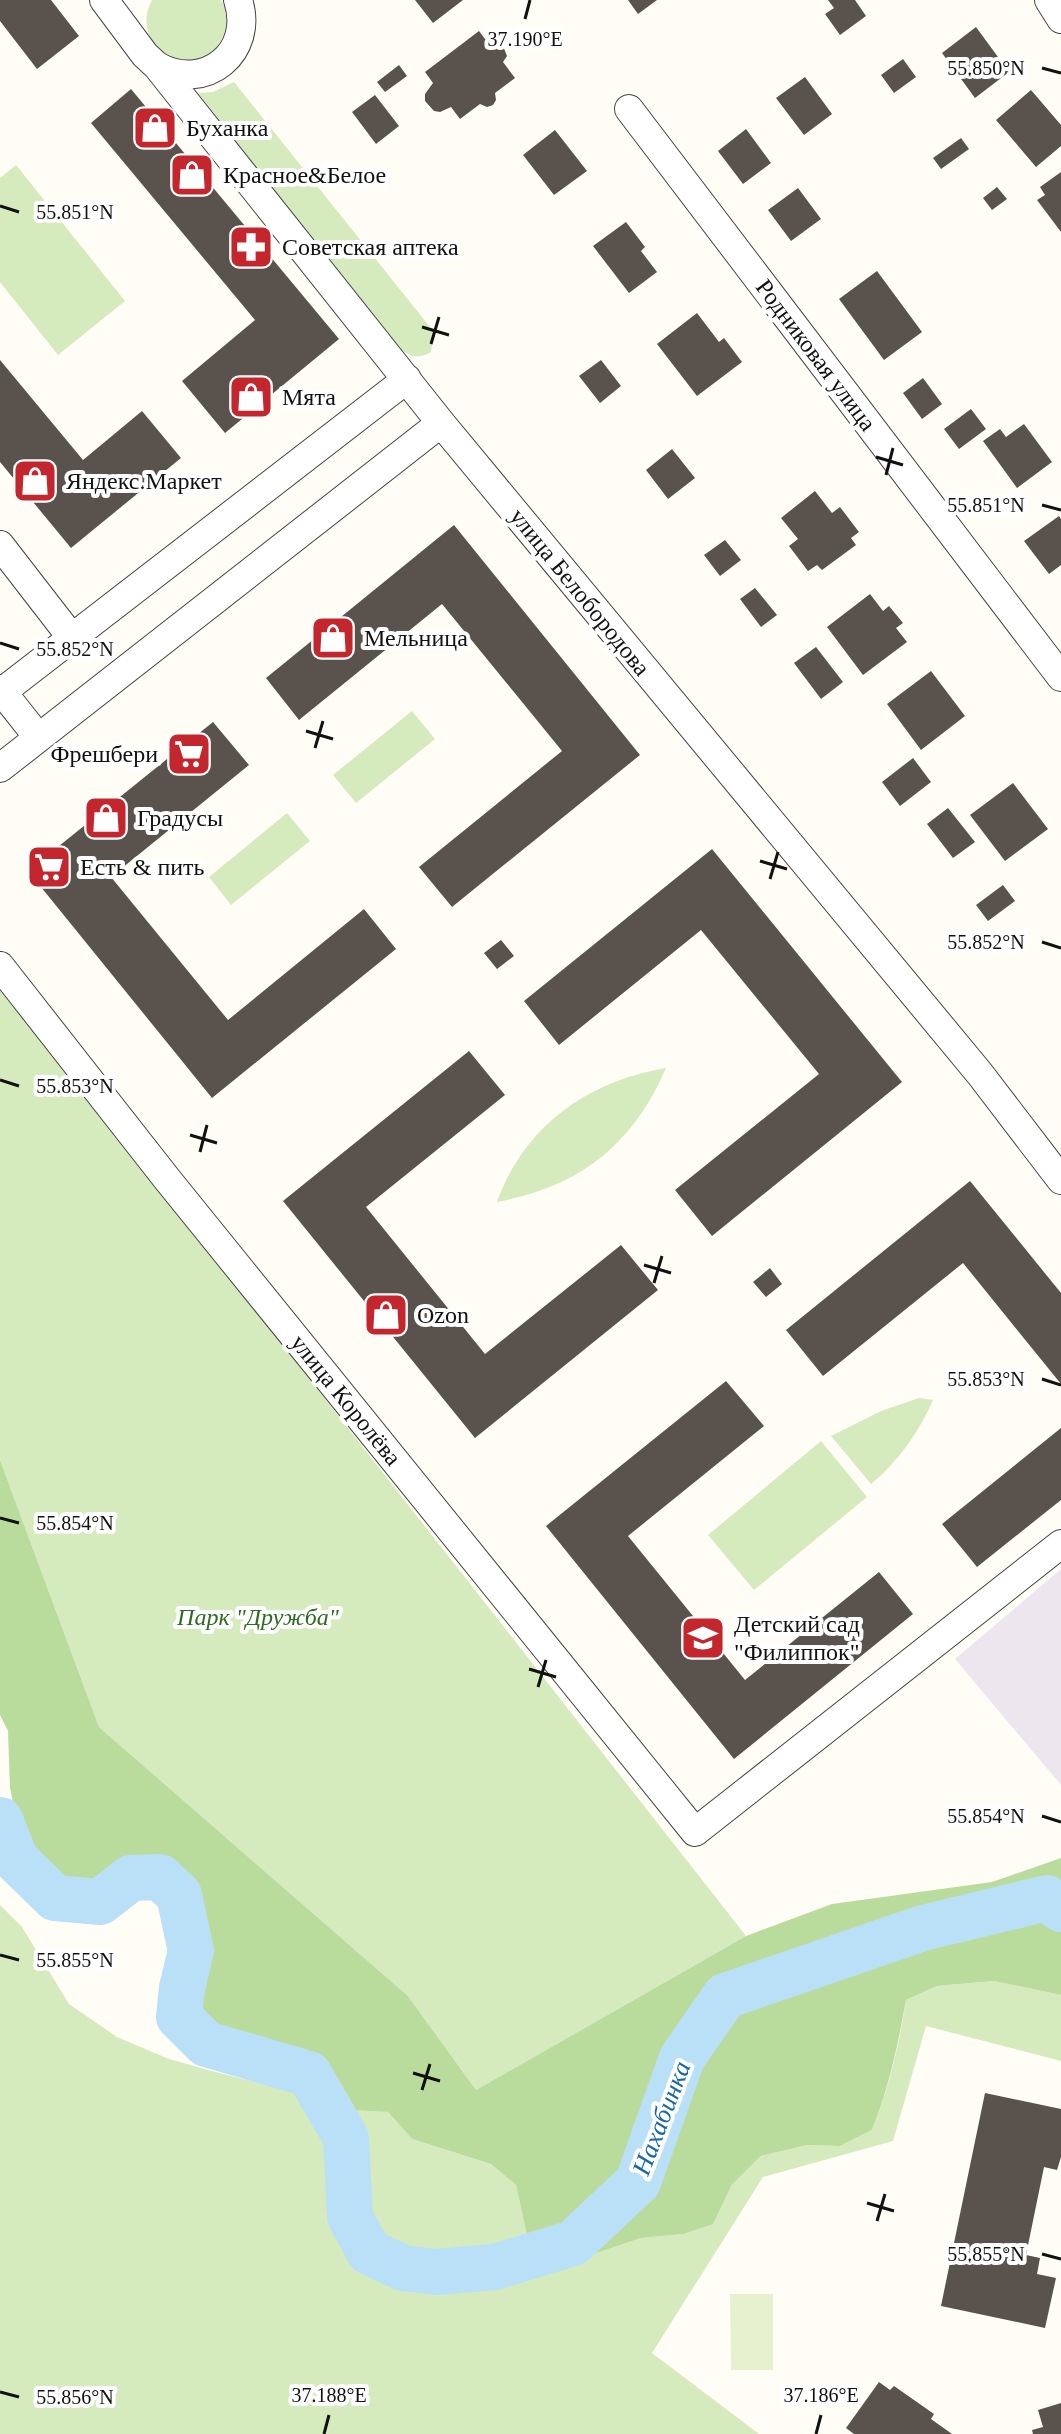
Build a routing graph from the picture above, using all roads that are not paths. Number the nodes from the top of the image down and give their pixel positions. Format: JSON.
{"nodes":[{"id":1,"x":104,"y":0,"type":"edge"},
{"id":2,"x":137,"y":0,"type":"edge"},
{"id":3,"x":238,"y":0,"type":"edge"},
{"id":4,"x":1049,"y":0,"type":"edge"},
{"id":5,"x":1061,"y":19,"type":"edge"},
{"id":6,"x":137,"y":40,"type":"junction"},
{"id":7,"x":157,"y":66,"type":"junction"},
{"id":8,"x":629,"y":109,"type":"dead end"},
{"id":9,"x":407,"y":379,"type":"junction"},
{"id":10,"x":441,"y":423,"type":"junction"},
{"id":11,"x":0,"y":545,"type":"edge"},
{"id":12,"x":72,"y":638,"type":"junction"},
{"id":13,"x":1061,"y":677,"type":"edge"},
{"id":14,"x":1,"y":691,"type":"edge"},
{"id":15,"x":38,"y":737,"type":"junction"},
{"id":16,"x":0,"y":768,"type":"edge"},
{"id":17,"x":0,"y":966,"type":"edge"},
{"id":18,"x":1061,"y":1180,"type":"edge"},
{"id":19,"x":1061,"y":1544,"type":"edge"}],
"edges":[{"from":1,"to":6,"type":"street","name":"улица Белобородова"},
{"from":2,"to":6,"type":"street"},
{"from":3,"to":7,"type":"street"},
{"from":4,"to":5,"type":"street"},
{"from":6,"to":7,"type":"street","name":"улица Белобородова"},
{"from":7,"to":9,"type":"street","name":"улица Белобородова"},
{"from":8,"to":13,"type":"street","name":"Родниковая улица"},
{"from":9,"to":10,"type":"street","name":"улица Белобородова"},
{"from":9,"to":12,"type":"street"},
{"from":10,"to":15,"type":"street"},
{"from":10,"to":18,"type":"street","name":"улица Белобородова"},
{"from":11,"to":12,"type":"street"},
{"from":12,"to":14,"type":"street"},
{"from":14,"to":15,"type":"street"},
{"from":15,"to":16,"type":"street"},
{"from":17,"to":19,"type":"street","name":"улица Королёва"}]}
